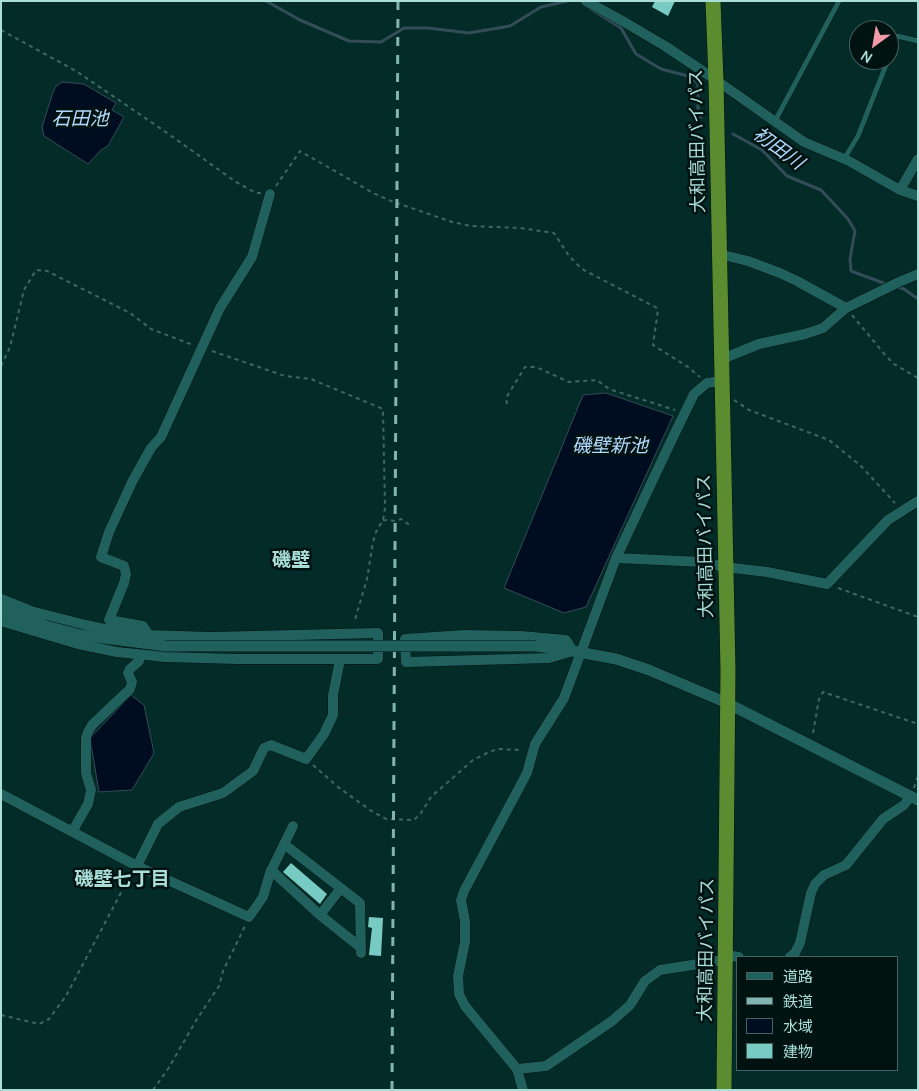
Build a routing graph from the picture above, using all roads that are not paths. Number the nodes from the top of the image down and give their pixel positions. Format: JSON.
{"nodes":[{"id":1,"x":586,"y":1,"type":"edge"},
{"id":2,"x":713,"y":1,"type":"edge"},
{"id":3,"x":838,"y":1,"type":"edge"},
{"id":4,"x":899,"y":36,"type":"edge"},
{"id":5,"x":918,"y":41,"type":"edge"},
{"id":6,"x":883,"y":70,"type":"edge"},
{"id":7,"x":716,"y":80,"type":"junction"},
{"id":8,"x":775,"y":122,"type":"junction"},
{"id":9,"x":844,"y":159,"type":"junction"},
{"id":10,"x":918,"y":160,"type":"edge"},
{"id":11,"x":900,"y":190,"type":"junction"},
{"id":12,"x":270,"y":194,"type":"road end"},
{"id":13,"x":918,"y":196,"type":"edge"},
{"id":14,"x":720,"y":254,"type":"junction"},
{"id":15,"x":918,"y":274,"type":"edge"},
{"id":16,"x":846,"y":308,"type":"junction"},
{"id":17,"x":722,"y":359,"type":"junction"},
{"id":18,"x":714,"y":382,"type":"junction"},
{"id":19,"x":918,"y":501,"type":"edge"},
{"id":20,"x":616,"y":558,"type":"junction"},
{"id":21,"x":725,"y":567,"type":"junction"},
{"id":22,"x":1,"y":599,"type":"edge"},
{"id":23,"x":1,"y":610,"type":"edge"},
{"id":24,"x":1,"y":621,"type":"edge"},
{"id":25,"x":149,"y":635,"type":"junction"},
{"id":26,"x":576,"y":651,"type":"junction"},
{"id":27,"x":141,"y":655,"type":"junction"},
{"id":28,"x":340,"y":660,"type":"junction"},
{"id":29,"x":727,"y":703,"type":"junction"},
{"id":30,"x":1,"y":794,"type":"edge"},
{"id":31,"x":914,"y":798,"type":"edge"},
{"id":32,"x":293,"y":826,"type":"dead end"},
{"id":33,"x":72,"y":832,"type":"junction"},
{"id":34,"x":284,"y":844,"type":"junction"},
{"id":35,"x":136,"y":866,"type":"junction"},
{"id":36,"x":272,"y":870,"type":"junction"},
{"id":37,"x":341,"y":888,"type":"junction"},
{"id":38,"x":320,"y":915,"type":"junction"},
{"id":39,"x":791,"y":956,"type":"edge"},
{"id":40,"x":729,"y":958,"type":"edge"},
{"id":41,"x":517,"y":1069,"type":"junction"},
{"id":42,"x":523,"y":1090,"type":"edge"},
{"id":43,"x":724,"y":1090,"type":"edge"}],
"edges":[{"from":1,"to":7,"type":"street"},
{"from":2,"to":7,"type":"highway","name":"大和高田バイパス"},
{"from":3,"to":8,"type":"lane"},
{"from":4,"to":5,"type":"lane"},
{"from":6,"to":9,"type":"lane"},
{"from":7,"to":8,"type":"street"},
{"from":7,"to":14,"type":"highway","name":"大和高田バイパス"},
{"from":8,"to":9,"type":"street"},
{"from":9,"to":11,"type":"street"},
{"from":10,"to":11,"type":"street"},
{"from":11,"to":13,"type":"street"},
{"from":12,"to":25,"type":"street"},
{"from":14,"to":16,"type":"street"},
{"from":14,"to":17,"type":"highway","name":"大和高田バイパス"},
{"from":15,"to":16,"type":"street"},
{"from":16,"to":17,"type":"street"},
{"from":17,"to":18,"type":"highway","name":"大和高田バイパス"},
{"from":18,"to":20,"type":"street"},
{"from":18,"to":21,"type":"highway","name":"大和高田バイパス"},
{"from":19,"to":21,"type":"street"},
{"from":20,"to":21,"type":"street"},
{"from":20,"to":26,"type":"street"},
{"from":21,"to":29,"type":"highway","name":"大和高田バイパス"},
{"from":22,"to":25,"type":"street"},
{"from":23,"to":26,"type":"street","bridge":true},
{"from":24,"to":27,"type":"street"},
{"from":25,"to":28,"type":"street"},
{"from":26,"to":26,"type":"street"},
{"from":26,"to":29,"type":"street"},
{"from":26,"to":41,"type":"street"},
{"from":27,"to":28,"type":"street"},
{"from":27,"to":33,"type":"street"},
{"from":28,"to":35,"type":"street"},
{"from":29,"to":31,"type":"street"},
{"from":29,"to":40,"type":"highway","name":"大和高田バイパス"},
{"from":30,"to":33,"type":"street"},
{"from":31,"to":39,"type":"street"},
{"from":32,"to":34,"type":"street"},
{"from":33,"to":35,"type":"street"},
{"from":34,"to":36,"type":"street"},
{"from":34,"to":37,"type":"street"},
{"from":35,"to":36,"type":"street"},
{"from":36,"to":38,"type":"street"},
{"from":37,"to":38,"type":"street"},
{"from":37,"to":38,"type":"street"},
{"from":40,"to":41,"type":"street"},
{"from":40,"to":43,"type":"highway","name":"大和高田バイパス"},
{"from":41,"to":42,"type":"street"}]}
